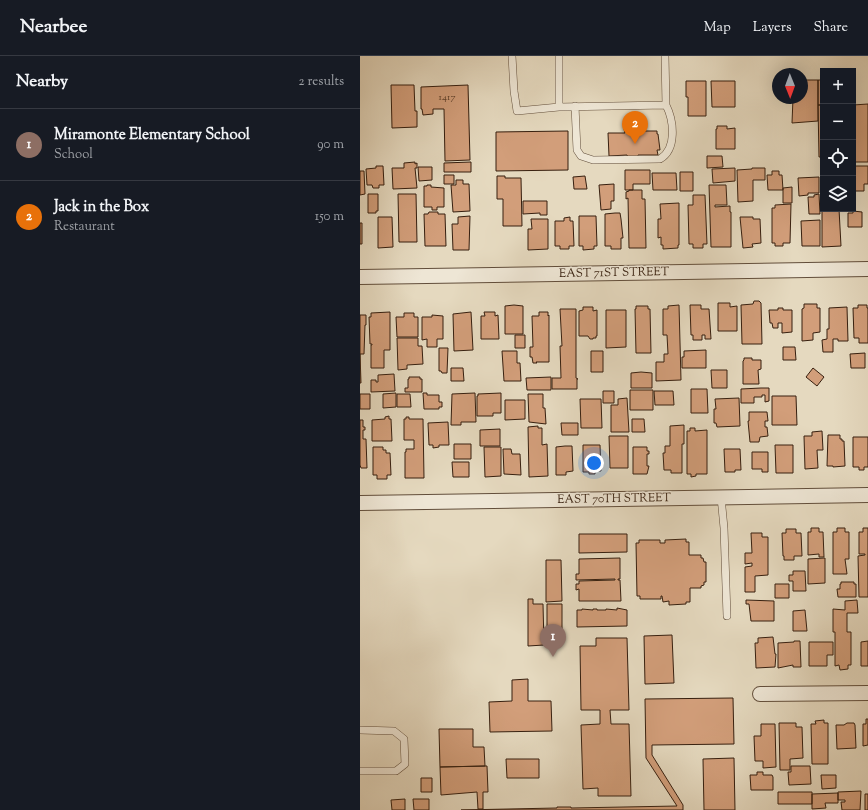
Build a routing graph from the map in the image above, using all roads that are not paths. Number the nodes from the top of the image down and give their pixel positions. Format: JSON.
{"nodes":[{"id":1,"x":512,"y":56,"type":"edge"},
{"id":2,"x":559,"y":56,"type":"edge"},
{"id":3,"x":665,"y":56,"type":"edge"},
{"id":4,"x":666,"y":105,"type":"junction"},
{"id":5,"x":575,"y":106,"type":"junction"},
{"id":6,"x":559,"y":107,"type":"junction"},
{"id":7,"x":868,"y":269,"type":"edge"},
{"id":8,"x":360,"y":277,"type":"edge"},
{"id":9,"x":868,"y":495,"type":"edge"},
{"id":10,"x":721,"y":498,"type":"junction"},
{"id":11,"x":360,"y":503,"type":"edge"},
{"id":12,"x":727,"y":616,"type":"dead end"},
{"id":13,"x":868,"y":693,"type":"edge"},
{"id":14,"x":760,"y":694,"type":"dead end"},
{"id":15,"x":360,"y":730,"type":"edge"},
{"id":16,"x":360,"y":772,"type":"edge"}],
"edges":[{"from":1,"to":6,"type":"lane"},
{"from":2,"to":6,"type":"lane"},
{"from":3,"to":4,"type":"lane"},
{"from":4,"to":5,"type":"lane"},
{"from":4,"to":5,"type":"lane"},
{"from":5,"to":6,"type":"lane"},
{"from":7,"to":8,"type":"street","name":"EAST 71ST STREET"},
{"from":9,"to":10,"type":"street","name":"EAST 70TH STREET"},
{"from":10,"to":11,"type":"street","name":"EAST 70TH STREET"},
{"from":10,"to":12,"type":"lane"},
{"from":13,"to":14,"type":"street"},
{"from":15,"to":16,"type":"lane"}]}
